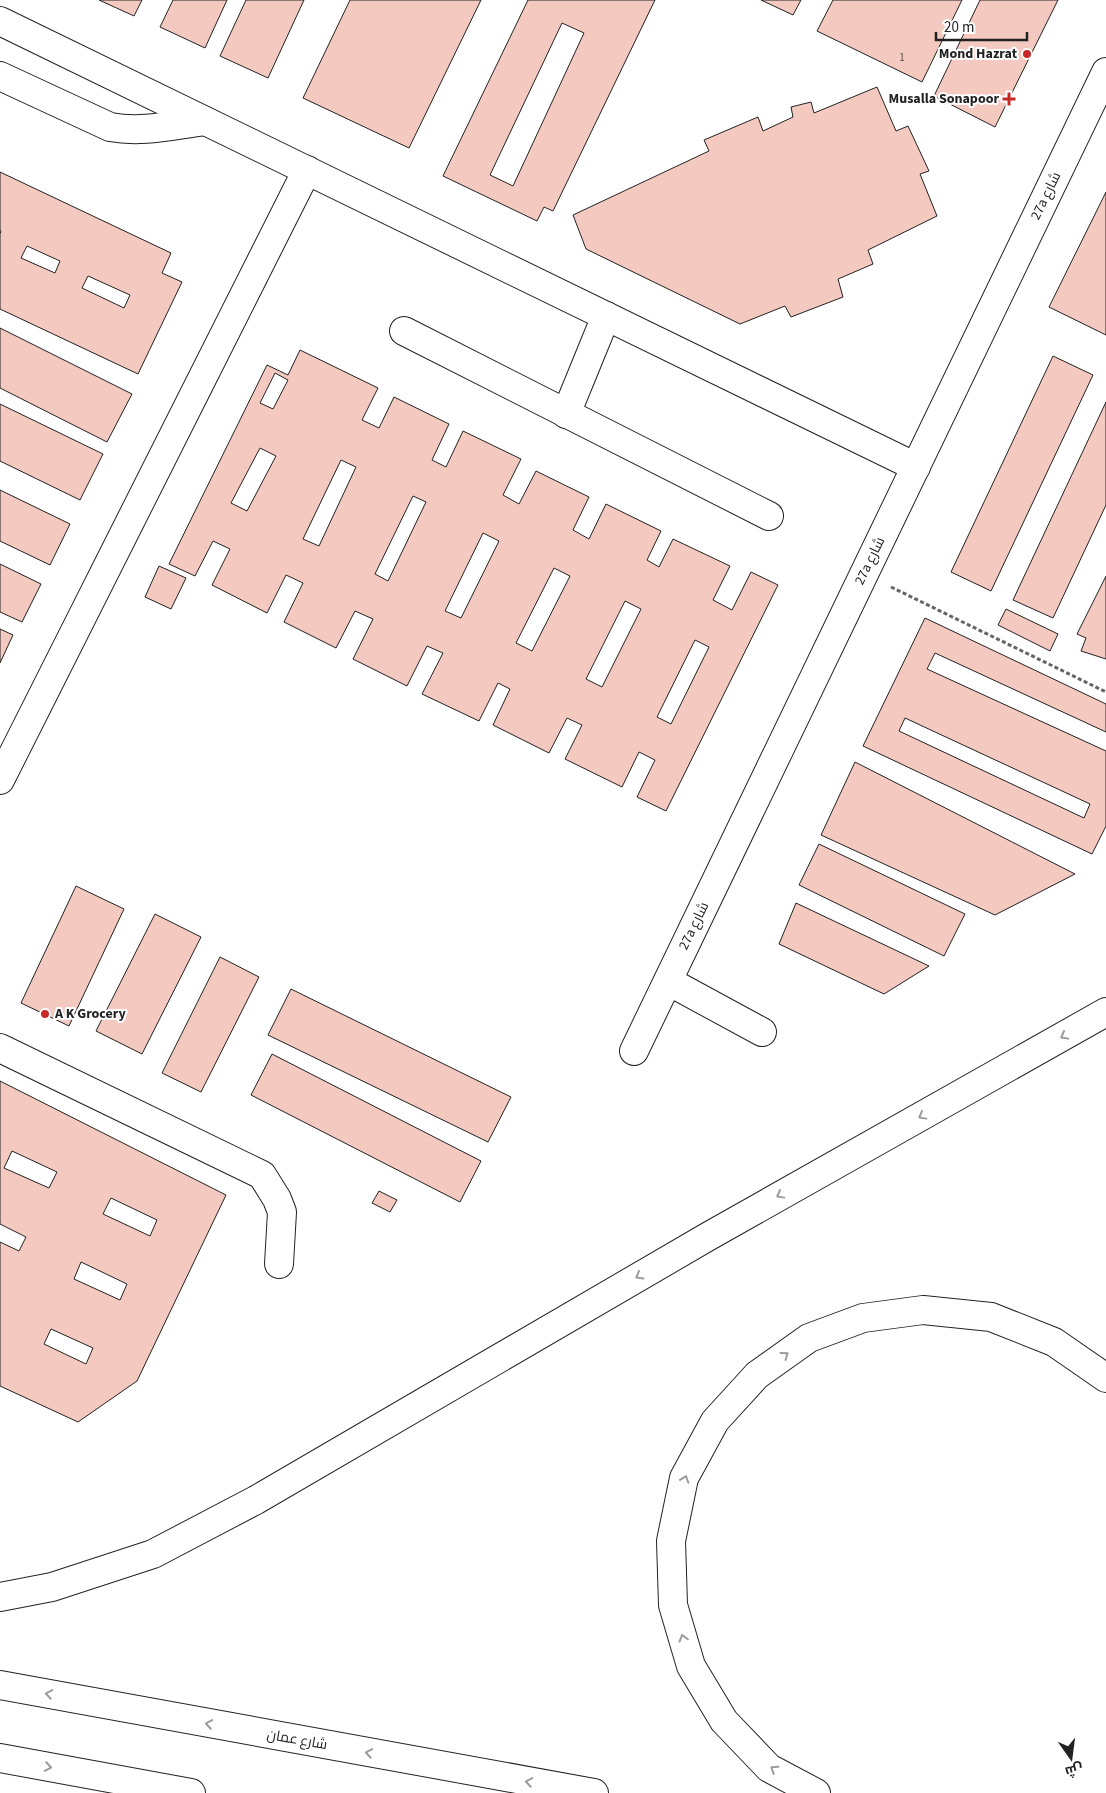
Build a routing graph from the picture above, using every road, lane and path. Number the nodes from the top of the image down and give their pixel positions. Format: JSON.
{"nodes":[{"id":1,"x":0,"y":21,"type":"edge"},
{"id":2,"x":1106,"y":72,"type":"edge"},
{"id":3,"x":0,"y":76,"type":"edge"},
{"id":4,"x":204,"y":121,"type":"junction"},
{"id":5,"x":307,"y":170,"type":"junction"},
{"id":6,"x":606,"y":316,"type":"junction"},
{"id":7,"x":404,"y":331,"type":"dead end"},
{"id":8,"x":566,"y":414,"type":"junction"},
{"id":9,"x":916,"y":467,"type":"junction"},
{"id":10,"x":769,"y":516,"type":"dead end"},
{"id":11,"x":864,"y":574,"type":"junction"},
{"id":12,"x":1106,"y":692,"type":"edge"},
{"id":13,"x":0,"y":780,"type":"edge"},
{"id":14,"x":668,"y":981,"type":"junction"},
{"id":15,"x":1106,"y":1012,"type":"edge"},
{"id":16,"x":762,"y":1032,"type":"dead end"},
{"id":17,"x":2,"y":1048,"type":"edge"},
{"id":18,"x":634,"y":1051,"type":"dead end"},
{"id":19,"x":279,"y":1264,"type":"dead end"},
{"id":20,"x":1106,"y":1378,"type":"edge"},
{"id":21,"x":0,"y":1597,"type":"edge"},
{"id":22,"x":0,"y":1685,"type":"edge"},
{"id":23,"x":0,"y":1758,"type":"edge"},
{"id":24,"x":191,"y":1793,"type":"edge"},
{"id":25,"x":594,"y":1793,"type":"edge"},
{"id":26,"x":816,"y":1793,"type":"edge"}],
"edges":[{"from":1,"to":4,"type":"main road"},
{"from":2,"to":9,"type":"main road","name":"27a شارع"},
{"from":3,"to":4,"type":"main road"},
{"from":4,"to":5,"type":"main road"},
{"from":5,"to":6,"type":"main road"},
{"from":5,"to":13,"type":"main road"},
{"from":6,"to":8,"type":"main road"},
{"from":6,"to":9,"type":"main road"},
{"from":7,"to":8,"type":"main road"},
{"from":8,"to":10,"type":"main road"},
{"from":9,"to":11,"type":"main road","name":"27a شارع"},
{"from":11,"to":12,"type":"path"},
{"from":11,"to":14,"type":"main road","name":"27a شارع"},
{"from":14,"to":16,"type":"main road"},
{"from":14,"to":18,"type":"main road","name":"27a شارع"},
{"from":15,"to":21,"type":"main road","one_way":true},
{"from":17,"to":19,"type":"main road"},
{"from":26,"to":20,"type":"main road","one_way":true},
{"from":25,"to":22,"type":"main road","name":"شارع عمان","one_way":true},
{"from":23,"to":24,"type":"main road","one_way":true}]}
